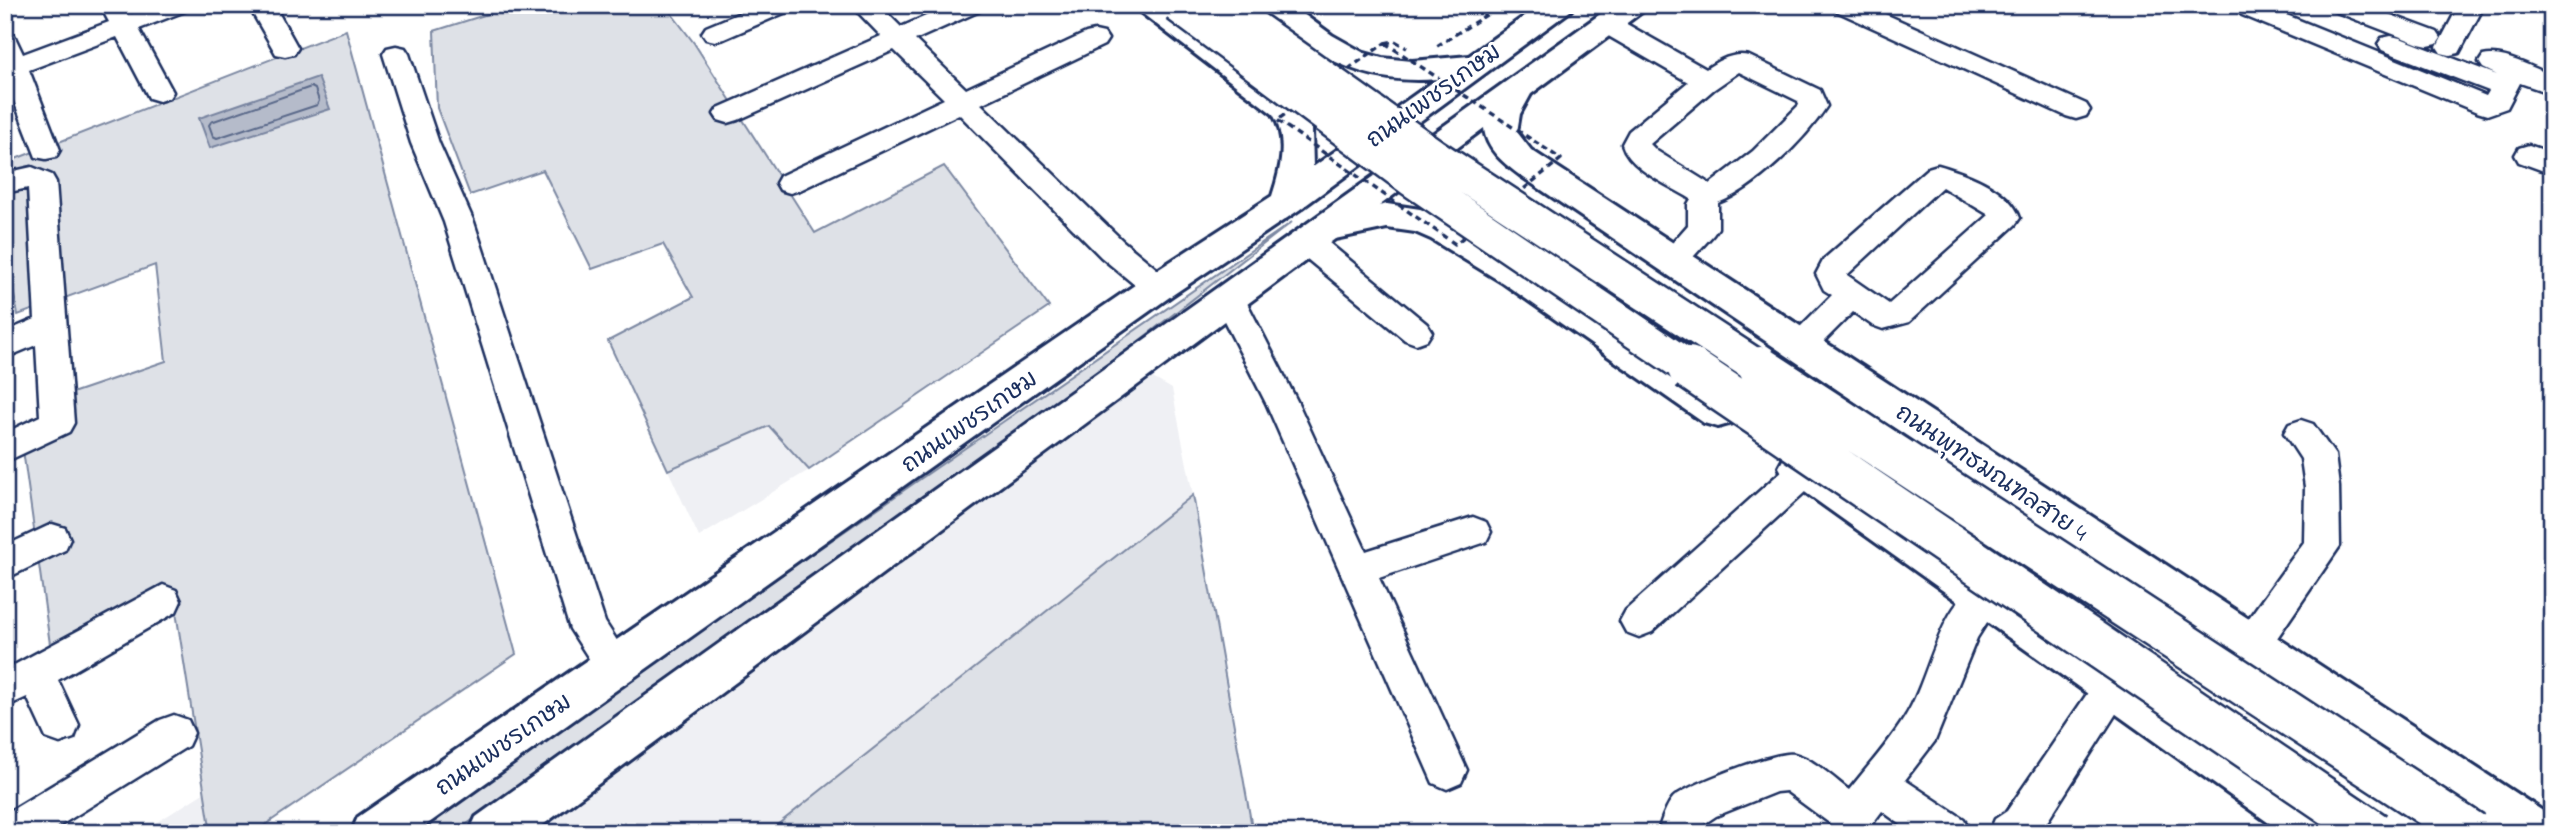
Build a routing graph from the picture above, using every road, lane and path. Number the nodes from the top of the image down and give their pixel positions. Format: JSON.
{"nodes":[{"id":1,"x":179,"y":5,"type":"edge"},
{"id":2,"x":261,"y":5,"type":"edge"},
{"id":3,"x":782,"y":5,"type":"edge"},
{"id":4,"x":864,"y":5,"type":"edge"},
{"id":5,"x":973,"y":5,"type":"edge"},
{"id":6,"x":1222,"y":5,"type":"edge"},
{"id":7,"x":1261,"y":5,"type":"edge"},
{"id":8,"x":1272,"y":5,"type":"edge"},
{"id":9,"x":1502,"y":5,"type":"edge"},
{"id":10,"x":1633,"y":5,"type":"edge"},
{"id":11,"x":1843,"y":5,"type":"edge"},
{"id":12,"x":2246,"y":5,"type":"edge"},
{"id":13,"x":2290,"y":5,"type":"edge"},
{"id":14,"x":2340,"y":5,"type":"edge"},
{"id":15,"x":1548,"y":8,"type":"edge"},
{"id":16,"x":2469,"y":10,"type":"dead end"},
{"id":17,"x":1166,"y":11,"type":"edge"},
{"id":18,"x":119,"y":15,"type":"edge"},
{"id":19,"x":1607,"y":24,"type":"junction"},
{"id":20,"x":715,"y":33,"type":"dead end"},
{"id":21,"x":898,"y":38,"type":"junction"},
{"id":22,"x":1095,"y":39,"type":"dead end"},
{"id":23,"x":1395,"y":41,"type":"dead end"},
{"id":24,"x":1385,"y":43,"type":"dead end"},
{"id":25,"x":2451,"y":47,"type":"junction"},
{"id":26,"x":285,"y":48,"type":"dead end"},
{"id":27,"x":1432,"y":49,"type":"dead end"},
{"id":28,"x":396,"y":54,"type":"dead end"},
{"id":29,"x":9,"y":59,"type":"edge"},
{"id":30,"x":1475,"y":64,"type":"junction"},
{"id":31,"x":2508,"y":79,"type":"junction"},
{"id":32,"x":1708,"y":82,"type":"junction"},
{"id":33,"x":2552,"y":85,"type":"edge"},
{"id":34,"x":1519,"y":88,"type":"junction"},
{"id":35,"x":159,"y":92,"type":"dead end"},
{"id":36,"x":963,"y":101,"type":"junction"},
{"id":37,"x":2076,"y":110,"type":"dead end"},
{"id":38,"x":728,"y":114,"type":"dead end"},
{"id":39,"x":1383,"y":139,"type":"junction"},
{"id":40,"x":46,"y":149,"type":"dead end"},
{"id":41,"x":5,"y":183,"type":"edge"},
{"id":42,"x":790,"y":183,"type":"dead end"},
{"id":43,"x":1707,"y":196,"type":"junction"},
{"id":44,"x":1287,"y":202,"type":"junction"},
{"id":45,"x":1602,"y":214,"type":"junction"},
{"id":46,"x":1312,"y":236,"type":"junction"},
{"id":47,"x":1673,"y":259,"type":"junction"},
{"id":48,"x":1516,"y":274,"type":"junction"},
{"id":49,"x":1158,"y":287,"type":"junction"},
{"id":50,"x":1851,"y":295,"type":"junction"},
{"id":51,"x":1229,"y":299,"type":"junction"},
{"id":52,"x":52,"y":324,"type":"junction"},
{"id":53,"x":1416,"y":332,"type":"dead end"},
{"id":54,"x":1802,"y":344,"type":"junction"},
{"id":55,"x":5,"y":346,"type":"edge"},
{"id":56,"x":2301,"y":433,"type":"dead end"},
{"id":57,"x":5,"y":449,"type":"edge"},
{"id":58,"x":1805,"y":471,"type":"junction"},
{"id":59,"x":1473,"y":532,"type":"dead end"},
{"id":60,"x":52,"y":539,"type":"dead end"},
{"id":61,"x":5,"y":564,"type":"edge"},
{"id":62,"x":1358,"y":569,"type":"junction"},
{"id":63,"x":1985,"y":597,"type":"junction"},
{"id":64,"x":163,"y":601,"type":"dead end"},
{"id":65,"x":1639,"y":621,"type":"dead end"},
{"id":66,"x":2250,"y":645,"type":"junction"},
{"id":67,"x":615,"y":667,"type":"junction"},
{"id":68,"x":20,"y":682,"type":"edge"},
{"id":69,"x":2114,"y":687,"type":"junction"},
{"id":70,"x":60,"y":725,"type":"dead end"},
{"id":71,"x":174,"y":733,"type":"dead end"},
{"id":72,"x":1447,"y":770,"type":"dead end"},
{"id":73,"x":1878,"y":785,"type":"junction"},
{"id":74,"x":1860,"y":825,"type":"edge"},
{"id":75,"x":21,"y":830,"type":"edge"},
{"id":76,"x":375,"y":833,"type":"edge"},
{"id":77,"x":494,"y":833,"type":"edge"},
{"id":78,"x":1682,"y":833,"type":"edge"},
{"id":79,"x":1951,"y":833,"type":"edge"},
{"id":80,"x":2009,"y":833,"type":"edge"},
{"id":81,"x":2323,"y":833,"type":"edge"},
{"id":82,"x":2374,"y":833,"type":"edge"},
{"id":83,"x":2472,"y":833,"type":"edge"},
{"id":84,"x":2535,"y":833,"type":"edge"}],
"edges":[{"from":1,"to":18,"type":"street"},
{"from":2,"to":26,"type":"street"},
{"from":3,"to":20,"type":"street"},
{"from":4,"to":21,"type":"street"},
{"from":5,"to":21,"type":"street"},
{"from":6,"to":39,"type":"main road","bridge":true},
{"from":7,"to":17,"type":"main road"},
{"from":8,"to":30,"type":"main road"},
{"from":9,"to":27,"type":"path"},
{"from":10,"to":19,"type":"main road","name":"ถนนเพชรเกษม"},
{"from":11,"to":37,"type":"street"},
{"from":12,"to":31,"type":"street"},
{"from":13,"to":31,"type":"street"},
{"from":14,"to":25,"type":"street"},
{"from":15,"to":30,"type":"main road","name":"ถนนเพชรเกษม"},
{"from":16,"to":25,"type":"street"},
{"from":17,"to":39,"type":"main road","bridge":true},
{"from":17,"to":44,"type":"main road"},
{"from":18,"to":29,"type":"street"},
{"from":18,"to":35,"type":"street"},
{"from":19,"to":32,"type":"street"},
{"from":19,"to":34,"type":"main road","name":"ถนนเพชรเกษม"},
{"from":21,"to":36,"type":"street"},
{"from":21,"to":38,"type":"street"},
{"from":22,"to":36,"type":"street"},
{"from":23,"to":24,"type":"path","bridge":true},
{"from":25,"to":31,"type":"street"},
{"from":28,"to":67,"type":"street"},
{"from":29,"to":40,"type":"street"},
{"from":30,"to":44,"type":"main road","name":"ถนนเพชรเกษม"},
{"from":31,"to":33,"type":"street"},
{"from":32,"to":43,"type":"street"},
{"from":32,"to":43,"type":"street"},
{"from":34,"to":45,"type":"main road","name":"ถนนพุทธมณฑลสาย 4"},
{"from":34,"to":46,"type":"main road","name":"ถนนเพชรเกษม"},
{"from":36,"to":42,"type":"street"},
{"from":36,"to":49,"type":"street"},
{"from":39,"to":82,"type":"main road","bridge":true},
{"from":39,"to":83,"type":"main road","name":"ถนนพุทธมณฑลสาย 4","bridge":true},
{"from":41,"to":52,"type":"street"},
{"from":43,"to":47,"type":"street"},
{"from":44,"to":49,"type":"main road","name":"ถนนเพชรเกษม"},
{"from":45,"to":47,"type":"main road","name":"ถนนพุทธมณฑลสาย 4"},
{"from":45,"to":48,"type":"main road"},
{"from":46,"to":48,"type":"main road"},
{"from":46,"to":51,"type":"main road","name":"ถนนเพชรเกษม"},
{"from":46,"to":53,"type":"street"},
{"from":47,"to":54,"type":"main road","name":"ถนนพุทธมณฑลสาย 4"},
{"from":48,"to":58,"type":"main road"},
{"from":49,"to":67,"type":"main road","name":"ถนนเพชรเกษม"},
{"from":50,"to":50,"type":"street"},
{"from":50,"to":54,"type":"street"},
{"from":51,"to":62,"type":"street"},
{"from":51,"to":77,"type":"main road","name":"ถนนเพชรเกษม"},
{"from":52,"to":55,"type":"street"},
{"from":52,"to":57,"type":"street"},
{"from":54,"to":66,"type":"main road","name":"ถนนพุทธมณฑลสาย 4"},
{"from":56,"to":66,"type":"street"},
{"from":58,"to":63,"type":"main road"},
{"from":58,"to":65,"type":"street"},
{"from":59,"to":62,"type":"street"},
{"from":60,"to":61,"type":"street"},
{"from":62,"to":72,"type":"street"},
{"from":63,"to":69,"type":"main road"},
{"from":63,"to":73,"type":"street"},
{"from":64,"to":68,"type":"street"},
{"from":66,"to":84,"type":"main road","name":"ถนนพุทธมณฑลสาย 4"},
{"from":67,"to":76,"type":"main road","name":"ถนนเพชรเกษม"},
{"from":68,"to":70,"type":"street"},
{"from":69,"to":80,"type":"street"},
{"from":69,"to":81,"type":"main road"},
{"from":71,"to":75,"type":"street"},
{"from":73,"to":74,"type":"street"},
{"from":73,"to":79,"type":"street"},
{"from":74,"to":78,"type":"street"}]}
